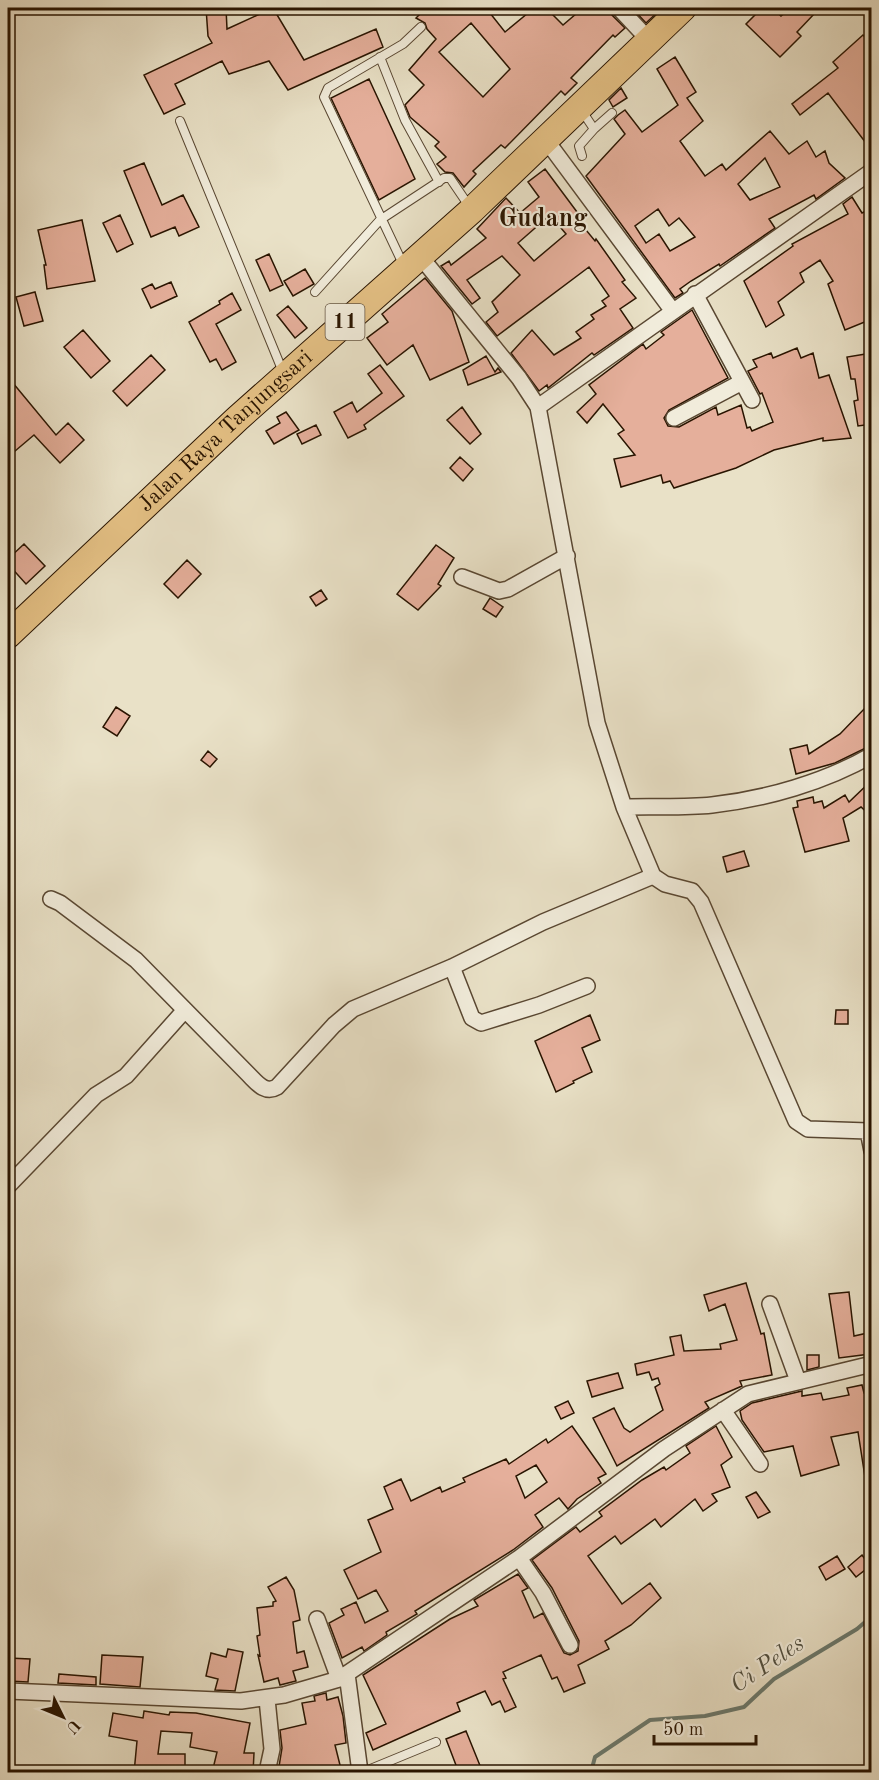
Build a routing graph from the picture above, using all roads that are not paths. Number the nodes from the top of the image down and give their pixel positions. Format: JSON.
{"nodes":[{"id":1,"x":619,"y":8,"type":"edge"},
{"id":2,"x":683,"y":8,"type":"edge"},
{"id":3,"x":421,"y":27,"type":"dead end"},
{"id":4,"x":649,"y":40,"type":"junction"},
{"id":5,"x":380,"y":57,"type":"junction"},
{"id":6,"x":580,"y":108,"type":"junction"},
{"id":7,"x":612,"y":113,"type":"dead end"},
{"id":8,"x":180,"y":121,"type":"dead end"},
{"id":9,"x":594,"y":129,"type":"junction"},
{"id":10,"x":546,"y":140,"type":"junction"},
{"id":11,"x":582,"y":156,"type":"dead end"},
{"id":12,"x":872,"y":171,"type":"edge"},
{"id":13,"x":439,"y":182,"type":"junction"},
{"id":14,"x":472,"y":210,"type":"junction"},
{"id":15,"x":380,"y":220,"type":"junction"},
{"id":16,"x":413,"y":262,"type":"junction"},
{"id":17,"x":315,"y":292,"type":"dead end"},
{"id":18,"x":695,"y":294,"type":"junction"},
{"id":19,"x":672,"y":310,"type":"junction"},
{"id":20,"x":285,"y":377,"type":"junction"},
{"id":21,"x":742,"y":382,"type":"junction"},
{"id":22,"x":752,"y":400,"type":"dead end"},
{"id":23,"x":538,"y":406,"type":"junction"},
{"id":24,"x":674,"y":418,"type":"dead end"},
{"id":25,"x":567,"y":556,"type":"junction"},
{"id":26,"x":462,"y":577,"type":"dead end"},
{"id":27,"x":8,"y":635,"type":"edge"},
{"id":28,"x":872,"y":755,"type":"edge"},
{"id":29,"x":624,"y":807,"type":"junction"},
{"id":30,"x":653,"y":876,"type":"junction"},
{"id":31,"x":51,"y":900,"type":"dead end"},
{"id":32,"x":452,"y":967,"type":"junction"},
{"id":33,"x":587,"y":986,"type":"dead end"},
{"id":34,"x":184,"y":1011,"type":"junction"},
{"id":35,"x":870,"y":1130,"type":"edge"},
{"id":36,"x":872,"y":1151,"type":"edge"},
{"id":37,"x":8,"y":1186,"type":"edge"},
{"id":38,"x":770,"y":1304,"type":"dead end"},
{"id":39,"x":872,"y":1364,"type":"edge"},
{"id":40,"x":798,"y":1381,"type":"junction"},
{"id":41,"x":723,"y":1410,"type":"junction"},
{"id":42,"x":760,"y":1464,"type":"dead end"},
{"id":43,"x":519,"y":1558,"type":"junction"},
{"id":44,"x":317,"y":1620,"type":"dead end"},
{"id":45,"x":570,"y":1646,"type":"dead end"},
{"id":46,"x":343,"y":1676,"type":"junction"},
{"id":47,"x":8,"y":1691,"type":"edge"},
{"id":48,"x":267,"y":1699,"type":"junction"},
{"id":49,"x":436,"y":1742,"type":"dead end"},
{"id":50,"x":267,"y":1773,"type":"edge"},
{"id":51,"x":362,"y":1773,"type":"edge"}],
"edges":[{"from":1,"to":4,"type":"street"},
{"from":2,"to":4,"type":"highway","name":"Jalan Raya Tanjungsari","number":"11"},
{"from":3,"to":5,"type":"lane"},
{"from":4,"to":6,"type":"highway","name":"Jalan Raya Tanjungsari","number":"11"},
{"from":5,"to":13,"type":"lane"},
{"from":5,"to":15,"type":"lane"},
{"from":6,"to":9,"type":"lane"},
{"from":6,"to":10,"type":"highway","name":"Jalan Raya Tanjungsari","number":"11"},
{"from":7,"to":9,"type":"lane"},
{"from":8,"to":20,"type":"lane"},
{"from":9,"to":11,"type":"lane"},
{"from":10,"to":14,"type":"highway","name":"Jalan Raya Tanjungsari","number":"11"},
{"from":10,"to":19,"type":"street"},
{"from":12,"to":18,"type":"street"},
{"from":13,"to":14,"type":"lane"},
{"from":13,"to":15,"type":"lane"},
{"from":14,"to":16,"type":"highway","name":"Jalan Raya Tanjungsari","number":"11"},
{"from":15,"to":16,"type":"lane"},
{"from":15,"to":17,"type":"lane"},
{"from":16,"to":20,"type":"highway","name":"Jalan Raya Tanjungsari","number":"11"},
{"from":16,"to":23,"type":"street"},
{"from":18,"to":19,"type":"street"},
{"from":18,"to":21,"type":"street"},
{"from":19,"to":23,"type":"street"},
{"from":20,"to":27,"type":"highway","name":"Jalan Raya Tanjungsari","number":"11"},
{"from":21,"to":22,"type":"street"},
{"from":21,"to":24,"type":"street"},
{"from":23,"to":25,"type":"street"},
{"from":25,"to":26,"type":"street"},
{"from":25,"to":29,"type":"street"},
{"from":28,"to":29,"type":"street"},
{"from":29,"to":30,"type":"street"},
{"from":30,"to":32,"type":"street"},
{"from":30,"to":35,"type":"street"},
{"from":31,"to":34,"type":"street"},
{"from":32,"to":33,"type":"street"},
{"from":32,"to":34,"type":"street"},
{"from":34,"to":37,"type":"street"},
{"from":35,"to":36,"type":"street"},
{"from":38,"to":40,"type":"street"},
{"from":39,"to":40,"type":"street"},
{"from":40,"to":41,"type":"street"},
{"from":41,"to":42,"type":"street"},
{"from":41,"to":43,"type":"street"},
{"from":43,"to":45,"type":"street"},
{"from":43,"to":46,"type":"street"},
{"from":44,"to":46,"type":"street"},
{"from":46,"to":48,"type":"street"},
{"from":46,"to":51,"type":"street"},
{"from":47,"to":48,"type":"street"},
{"from":48,"to":50,"type":"street"},
{"from":49,"to":51,"type":"lane"}]}
